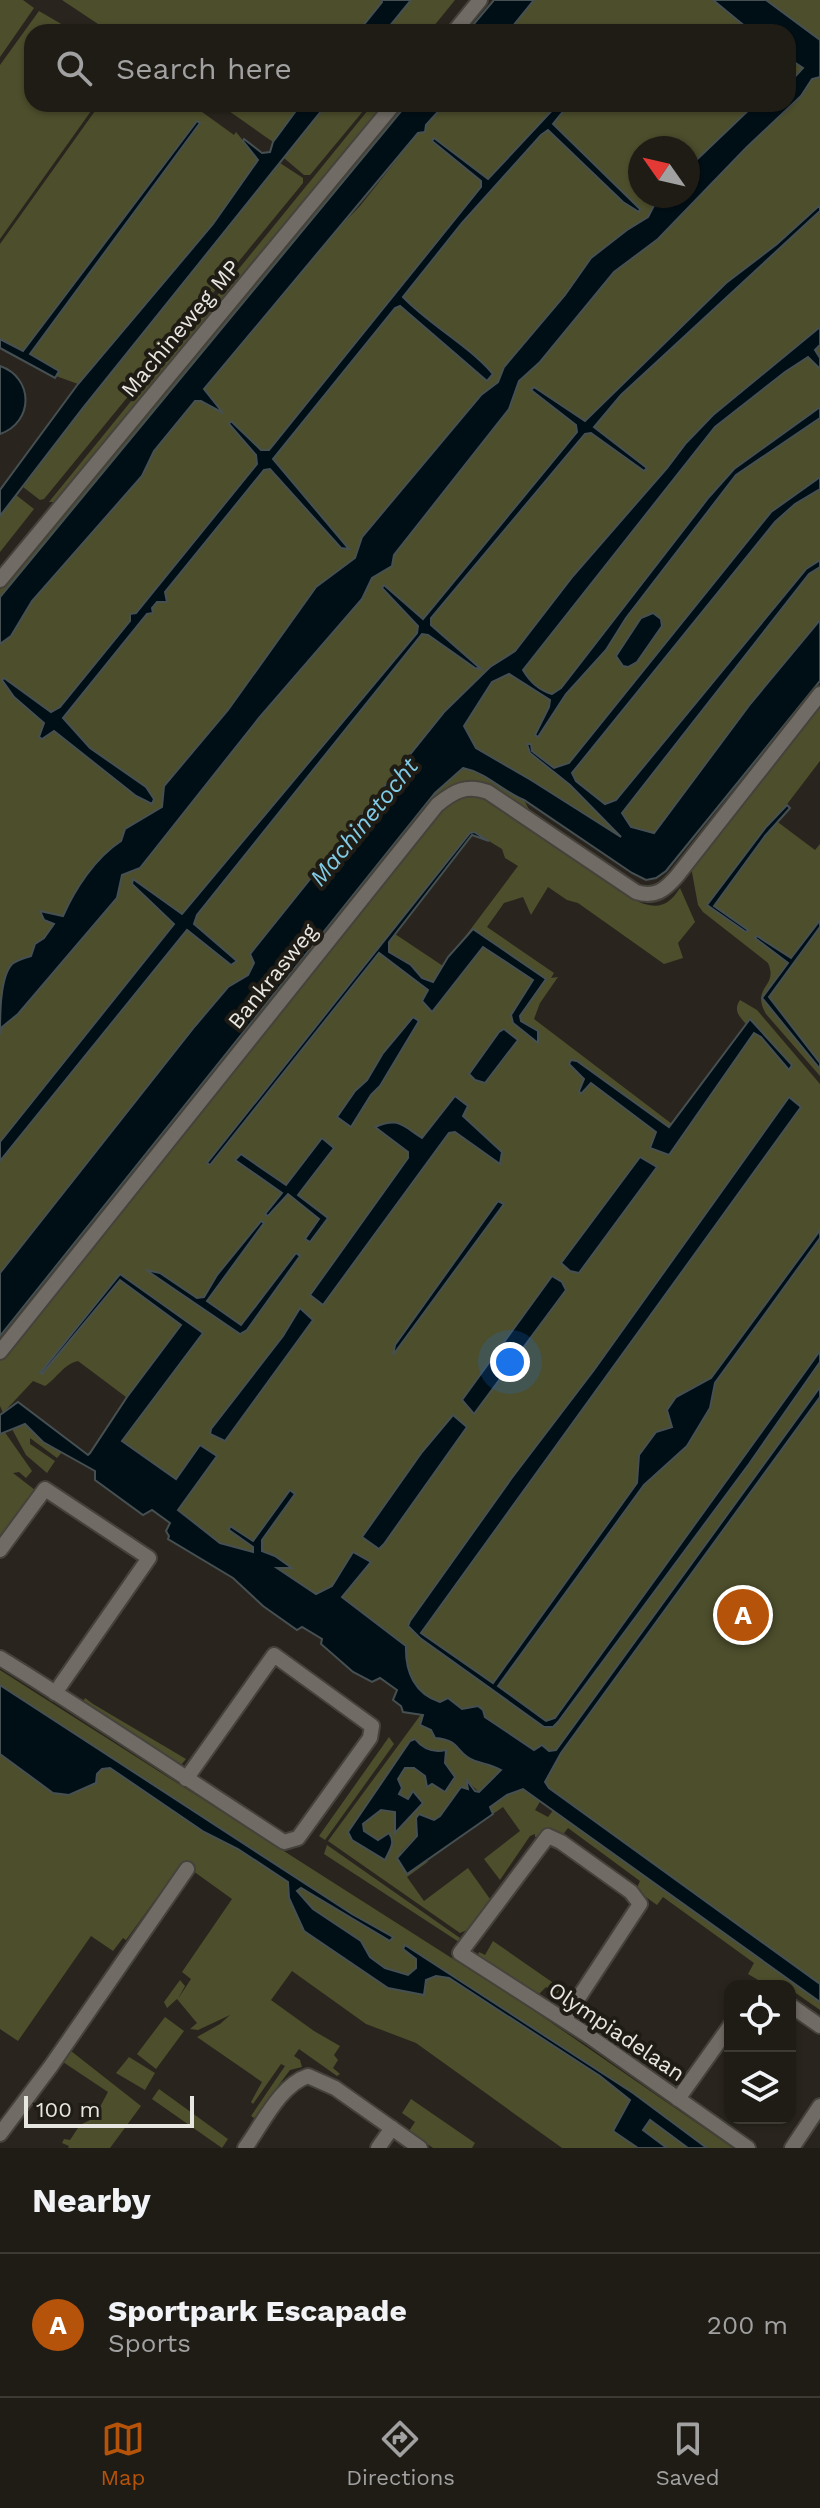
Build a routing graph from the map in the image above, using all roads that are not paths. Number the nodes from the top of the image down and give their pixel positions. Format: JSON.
{"nodes":[{"id":1,"x":480,"y":0,"type":"edge"},
{"id":2,"x":460,"y":24,"type":"edge"},
{"id":3,"x":387,"y":112,"type":"edge"},
{"id":4,"x":0,"y":580,"type":"edge"},
{"id":5,"x":820,"y":694,"type":"edge"},
{"id":6,"x":0,"y":1352,"type":"edge"},
{"id":7,"x":0,"y":1550,"type":"edge"},
{"id":8,"x":0,"y":1658,"type":"edge"},
{"id":9,"x":55,"y":1693,"type":"junction"},
{"id":10,"x":186,"y":1779,"type":"junction"},
{"id":11,"x":187,"y":1869,"type":"dead end"},
{"id":12,"x":796,"y":2009,"type":"edge"},
{"id":13,"x":564,"y":2020,"type":"junction"},
{"id":14,"x":820,"y":2026,"type":"edge"},
{"id":15,"x":724,"y":2034,"type":"edge"},
{"id":16,"x":678,"y":2099,"type":"junction"},
{"id":17,"x":820,"y":2106,"type":"edge"},
{"id":18,"x":392,"y":2128,"type":"junction"},
{"id":19,"x":0,"y":2134,"type":"edge"},
{"id":20,"x":245,"y":2148,"type":"edge"},
{"id":21,"x":378,"y":2148,"type":"edge"},
{"id":22,"x":420,"y":2148,"type":"edge"},
{"id":23,"x":748,"y":2148,"type":"edge"},
{"id":24,"x":792,"y":2148,"type":"edge"}],
"edges":[{"from":1,"to":2,"type":"street"},
{"from":3,"to":4,"type":"street","name":"Machineweg MP"},
{"from":5,"to":6,"type":"street","name":"Bankrasweg"},
{"from":7,"to":9,"type":"street"},
{"from":8,"to":9,"type":"street"},
{"from":9,"to":10,"type":"street"},
{"from":10,"to":10,"type":"street"},
{"from":11,"to":19,"type":"street"},
{"from":12,"to":14,"type":"street"},
{"from":13,"to":13,"type":"street","name":"Olympiadelaan"},
{"from":13,"to":16,"type":"street","name":"Olympiadelaan"},
{"from":15,"to":16,"type":"street"},
{"from":16,"to":23,"type":"street","name":"Olympiadelaan"},
{"from":17,"to":24,"type":"street"},
{"from":18,"to":20,"type":"street"},
{"from":18,"to":21,"type":"street"},
{"from":18,"to":22,"type":"street"}]}
